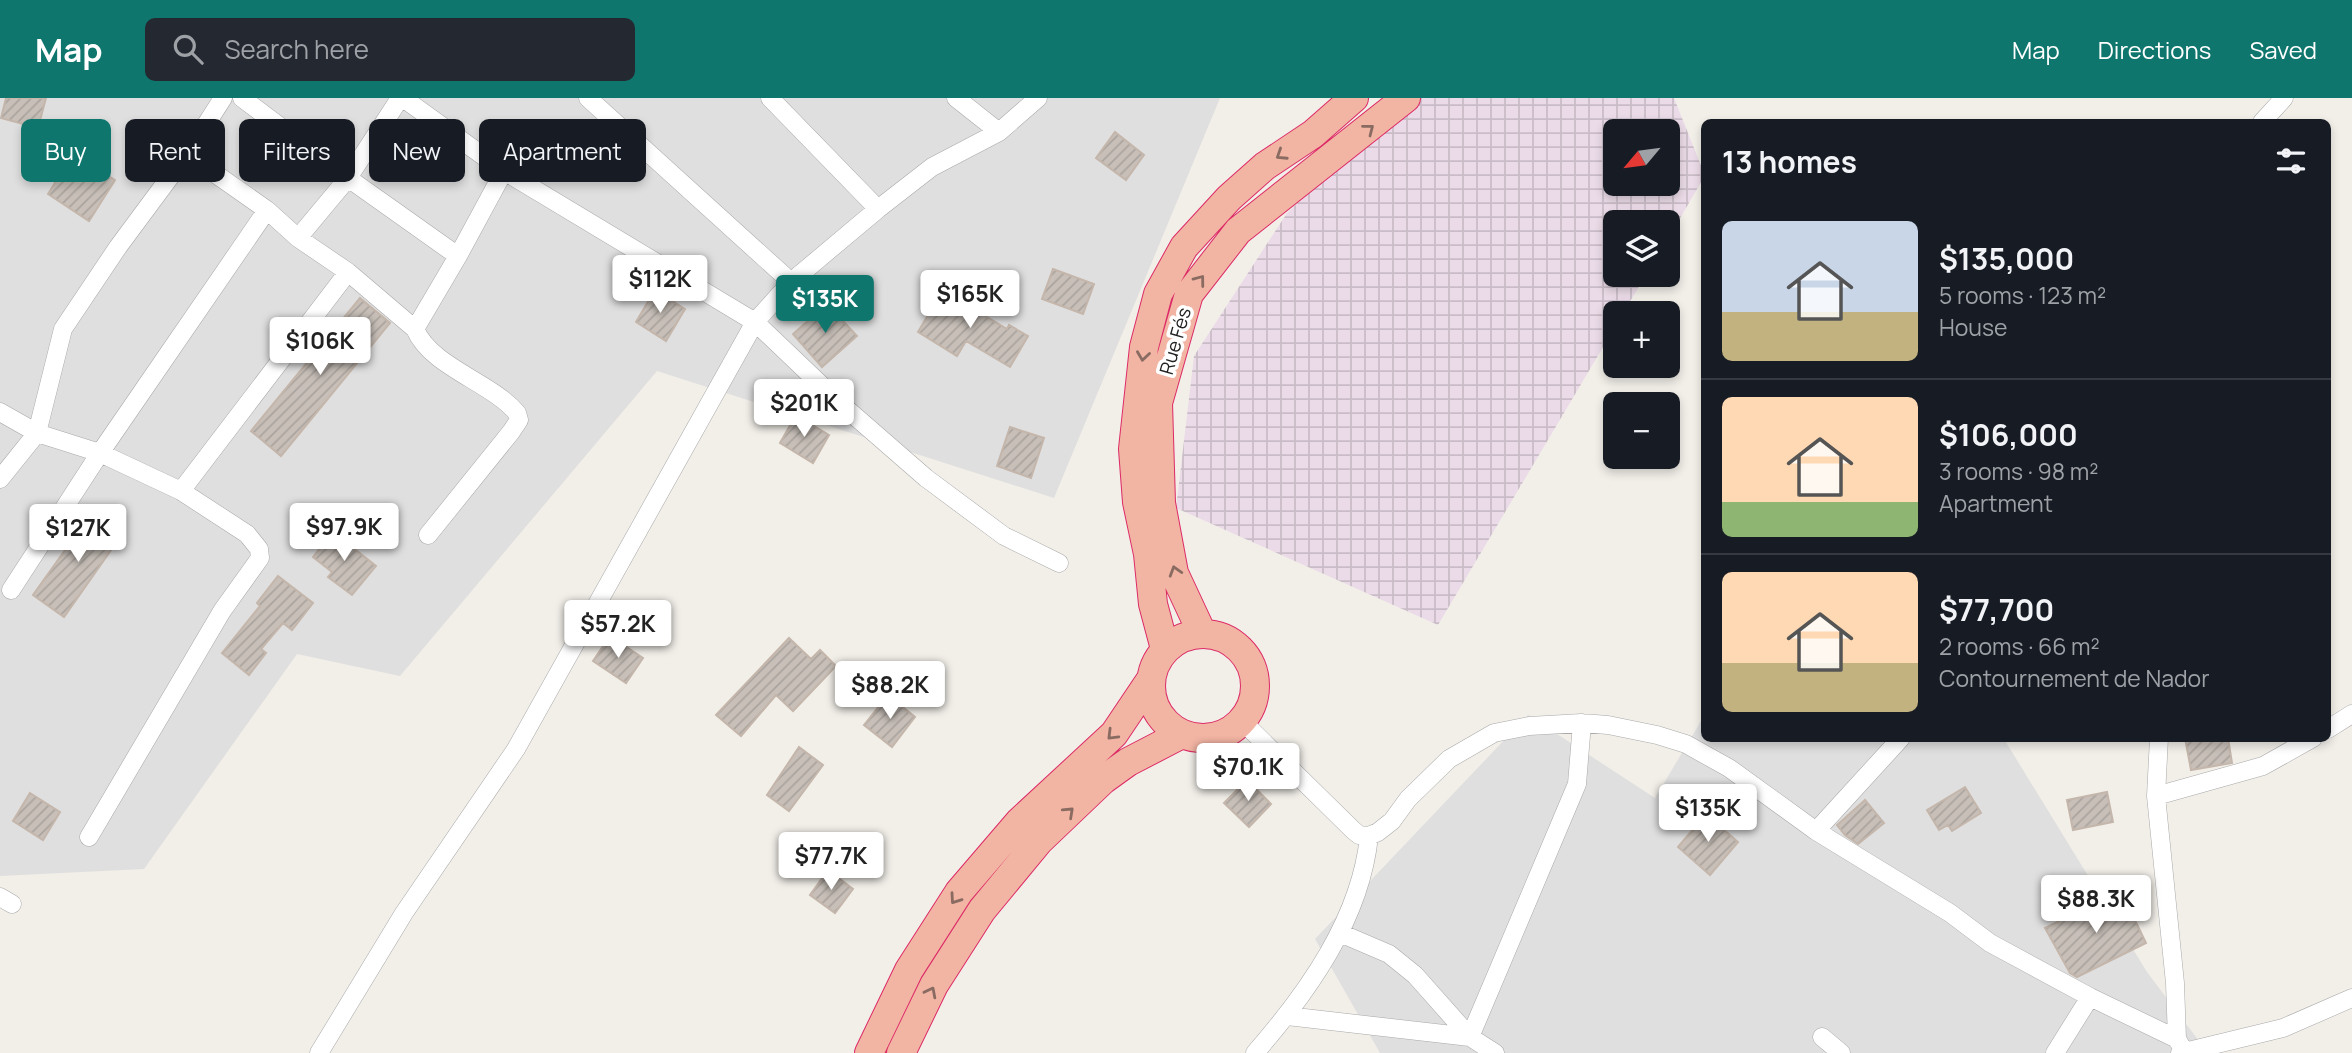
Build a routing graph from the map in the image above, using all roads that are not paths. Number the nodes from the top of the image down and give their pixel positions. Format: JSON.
{"nodes":[{"id":1,"x":223,"y":98,"type":"edge"},
{"id":2,"x":242,"y":98,"type":"edge"},
{"id":3,"x":401,"y":98,"type":"edge"},
{"id":4,"x":588,"y":98,"type":"edge"},
{"id":5,"x":770,"y":98,"type":"edge"},
{"id":6,"x":956,"y":98,"type":"edge"},
{"id":7,"x":1038,"y":98,"type":"edge"},
{"id":8,"x":1354,"y":98,"type":"edge"},
{"id":9,"x":1406,"y":98,"type":"edge"},
{"id":10,"x":2284,"y":98,"type":"edge"},
{"id":11,"x":210,"y":119,"type":"edge"},
{"id":12,"x":270,"y":119,"type":"edge"},
{"id":13,"x":2265,"y":119,"type":"edge"},
{"id":14,"x":999,"y":132,"type":"junction"},
{"id":15,"x":479,"y":153,"type":"edge"},
{"id":16,"x":355,"y":167,"type":"edge"},
{"id":17,"x":225,"y":181,"type":"edge"},
{"id":18,"x":166,"y":182,"type":"edge"},
{"id":19,"x":345,"y":182,"type":"edge"},
{"id":20,"x":354,"y":182,"type":"edge"},
{"id":21,"x":498,"y":182,"type":"edge"},
{"id":22,"x":522,"y":182,"type":"edge"},
{"id":23,"x":878,"y":209,"type":"junction"},
{"id":24,"x":267,"y":210,"type":"junction"},
{"id":25,"x":298,"y":238,"type":"junction"},
{"id":26,"x":458,"y":256,"type":"junction"},
{"id":27,"x":348,"y":272,"type":"junction"},
{"id":28,"x":791,"y":282,"type":"junction"},
{"id":29,"x":755,"y":322,"type":"junction"},
{"id":30,"x":415,"y":329,"type":"junction"},
{"id":31,"x":0,"y":412,"type":"edge"},
{"id":32,"x":37,"y":433,"type":"junction"},
{"id":33,"x":100,"y":453,"type":"junction"},
{"id":34,"x":0,"y":479,"type":"edge"},
{"id":35,"x":181,"y":491,"type":"junction"},
{"id":36,"x":428,"y":535,"type":"dead end"},
{"id":37,"x":1059,"y":563,"type":"dead end"},
{"id":38,"x":11,"y":590,"type":"dead end"},
{"id":39,"x":1202,"y":633,"type":"junction"},
{"id":40,"x":1165,"y":649,"type":"junction"},
{"id":41,"x":1151,"y":679,"type":"junction"},
{"id":42,"x":2352,"y":714,"type":"edge"},
{"id":43,"x":1242,"y":721,"type":"junction"},
{"id":44,"x":1582,"y":723,"type":"junction"},
{"id":45,"x":2331,"y":727,"type":"edge"},
{"id":46,"x":1182,"y":734,"type":"junction"},
{"id":47,"x":1897,"y":742,"type":"edge"},
{"id":48,"x":2158,"y":742,"type":"edge"},
{"id":49,"x":2306,"y":742,"type":"edge"},
{"id":50,"x":2156,"y":796,"type":"junction"},
{"id":51,"x":1816,"y":831,"type":"junction"},
{"id":52,"x":1361,"y":833,"type":"junction"},
{"id":53,"x":89,"y":837,"type":"dead end"},
{"id":54,"x":1340,"y":933,"type":"junction"},
{"id":55,"x":2090,"y":997,"type":"junction"},
{"id":56,"x":2352,"y":998,"type":"edge"},
{"id":57,"x":1287,"y":1016,"type":"junction"},
{"id":58,"x":1470,"y":1037,"type":"junction"},
{"id":59,"x":1822,"y":1037,"type":"dead end"},
{"id":60,"x":2181,"y":1049,"type":"edge"},
{"id":61,"x":319,"y":1053,"type":"edge"},
{"id":62,"x":869,"y":1053,"type":"edge"},
{"id":63,"x":901,"y":1053,"type":"edge"},
{"id":64,"x":1255,"y":1053,"type":"edge"},
{"id":65,"x":1495,"y":1053,"type":"edge"},
{"id":66,"x":1842,"y":1053,"type":"edge"},
{"id":67,"x":2055,"y":1053,"type":"edge"}],
"edges":[{"from":1,"to":11,"type":"street"},
{"from":2,"to":12,"type":"street"},
{"from":3,"to":15,"type":"street"},
{"from":3,"to":16,"type":"street"},
{"from":4,"to":28,"type":"street"},
{"from":5,"to":23,"type":"street"},
{"from":6,"to":14,"type":"street"},
{"from":7,"to":14,"type":"street"},
{"from":8,"to":40,"type":"highway","name":"Rue Fés","one_way":true},
{"from":39,"to":9,"type":"highway","name":"Rue Fés","one_way":true},
{"from":10,"to":13,"type":"street"},
{"from":14,"to":23,"type":"street"},
{"from":17,"to":24,"type":"street"},
{"from":18,"to":32,"type":"street"},
{"from":19,"to":25,"type":"street"},
{"from":20,"to":26,"type":"street"},
{"from":21,"to":26,"type":"street"},
{"from":22,"to":29,"type":"street"},
{"from":23,"to":28,"type":"street"},
{"from":24,"to":25,"type":"street"},
{"from":24,"to":33,"type":"street"},
{"from":25,"to":27,"type":"street"},
{"from":26,"to":30,"type":"street"},
{"from":27,"to":30,"type":"street"},
{"from":27,"to":35,"type":"street"},
{"from":28,"to":29,"type":"street"},
{"from":29,"to":37,"type":"street"},
{"from":29,"to":61,"type":"street"},
{"from":30,"to":36,"type":"street"},
{"from":31,"to":32,"type":"street"},
{"from":32,"to":33,"type":"street"},
{"from":32,"to":34,"type":"street"},
{"from":33,"to":35,"type":"street"},
{"from":33,"to":38,"type":"street"},
{"from":35,"to":53,"type":"street"},
{"from":39,"to":40,"type":"highway"},
{"from":39,"to":43,"type":"highway"},
{"from":40,"to":41,"type":"highway"},
{"from":41,"to":46,"type":"highway"},
{"from":41,"to":62,"type":"highway","one_way":true},
{"from":42,"to":45,"type":"street"},
{"from":43,"to":46,"type":"highway"},
{"from":43,"to":52,"type":"street"},
{"from":44,"to":51,"type":"street"},
{"from":44,"to":52,"type":"street"},
{"from":44,"to":58,"type":"street"},
{"from":63,"to":46,"type":"highway","one_way":true},
{"from":47,"to":51,"type":"street"},
{"from":48,"to":50,"type":"street"},
{"from":49,"to":50,"type":"street"},
{"from":50,"to":60,"type":"street"},
{"from":51,"to":55,"type":"street"},
{"from":52,"to":54,"type":"street"},
{"from":54,"to":57,"type":"street"},
{"from":54,"to":58,"type":"street"},
{"from":55,"to":60,"type":"street"},
{"from":55,"to":67,"type":"street"},
{"from":56,"to":60,"type":"street"},
{"from":57,"to":58,"type":"street"},
{"from":57,"to":64,"type":"street"},
{"from":58,"to":65,"type":"street"},
{"from":59,"to":66,"type":"street"}]}
